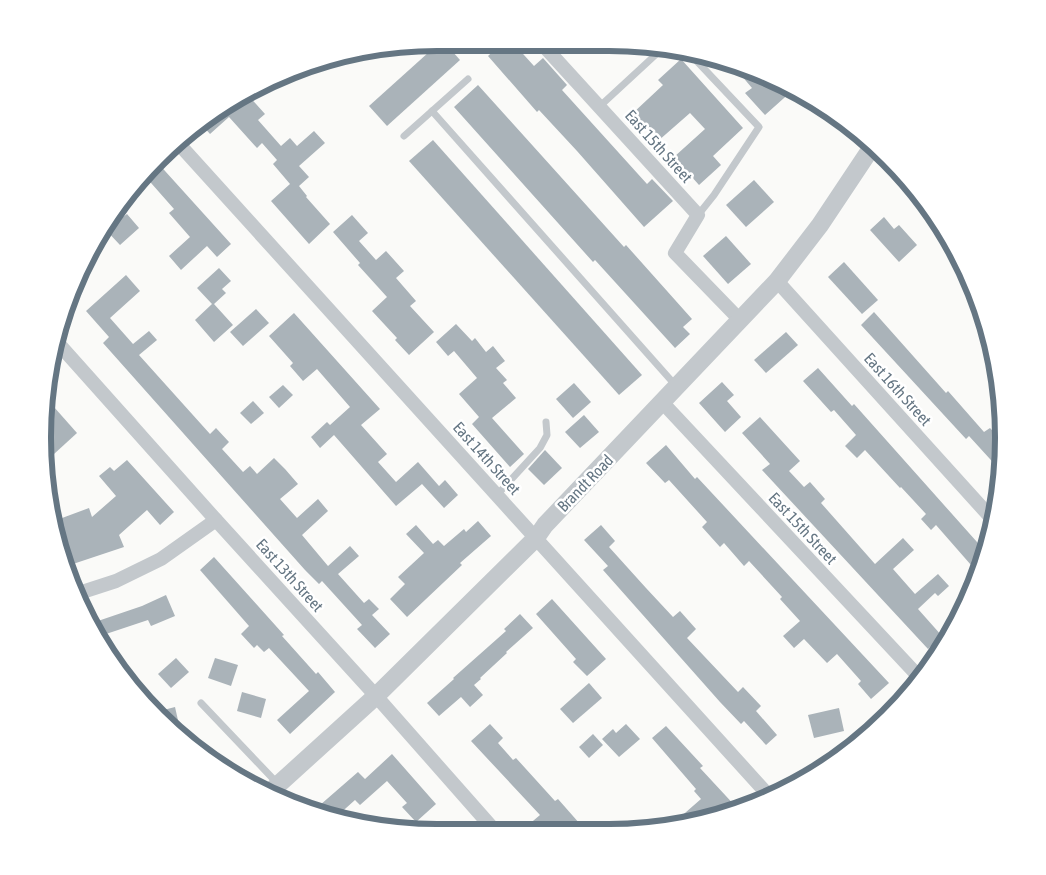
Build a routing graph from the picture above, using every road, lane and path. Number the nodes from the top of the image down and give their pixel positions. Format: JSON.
{"nodes":[{"id":1,"x":548,"y":51,"type":"edge"},
{"id":2,"x":656,"y":55,"type":"edge"},
{"id":3,"x":697,"y":62,"type":"edge"},
{"id":4,"x":468,"y":79,"type":"dead end"},
{"id":5,"x":599,"y":107,"type":"junction"},
{"id":6,"x":432,"y":111,"type":"junction"},
{"id":7,"x":404,"y":136,"type":"dead end"},
{"id":8,"x":182,"y":148,"type":"edge"},
{"id":9,"x":869,"y":152,"type":"edge"},
{"id":10,"x":698,"y":215,"type":"junction"},
{"id":11,"x":776,"y":281,"type":"junction"},
{"id":12,"x":740,"y":320,"type":"junction"},
{"id":13,"x":62,"y":348,"type":"edge"},
{"id":14,"x":677,"y":387,"type":"junction"},
{"id":15,"x":662,"y":402,"type":"junction"},
{"id":16,"x":546,"y":422,"type":"dead end"},
{"id":17,"x":497,"y":495,"type":"junction"},
{"id":18,"x":987,"y":513,"type":"edge"},
{"id":19,"x":216,"y":520,"type":"junction"},
{"id":20,"x":536,"y":538,"type":"junction"},
{"id":21,"x":84,"y":591,"type":"edge"},
{"id":22,"x":915,"y":673,"type":"edge"},
{"id":23,"x":376,"y":696,"type":"junction"},
{"id":24,"x":200,"y":703,"type":"dead end"},
{"id":25,"x":271,"y":786,"type":"edge"},
{"id":26,"x":275,"y":788,"type":"edge"},
{"id":27,"x":764,"y":790,"type":"edge"},
{"id":28,"x":484,"y":824,"type":"edge"}],
"edges":[{"from":1,"to":5,"type":"street","name":"East 15th Street"},
{"from":2,"to":5,"type":"lane"},
{"from":3,"to":10,"type":"lane"},
{"from":4,"to":6,"type":"lane"},
{"from":5,"to":10,"type":"street","name":"East 15th Street"},
{"from":6,"to":7,"type":"lane"},
{"from":6,"to":14,"type":"lane"},
{"from":8,"to":17,"type":"street","name":"East 14th Street"},
{"from":9,"to":11,"type":"street","name":"Brandt Road"},
{"from":10,"to":12,"type":"street"},
{"from":11,"to":12,"type":"street","name":"Brandt Road"},
{"from":11,"to":18,"type":"street","name":"East 16th Street"},
{"from":12,"to":14,"type":"street","name":"Brandt Road"},
{"from":13,"to":19,"type":"street","name":"East 13th Street"},
{"from":14,"to":15,"type":"street","name":"Brandt Road"},
{"from":15,"to":20,"type":"street","name":"Brandt Road"},
{"from":15,"to":22,"type":"street","name":"East 15th Street"},
{"from":16,"to":17,"type":"lane"},
{"from":17,"to":20,"type":"street","name":"East 14th Street"},
{"from":19,"to":21,"type":"street"},
{"from":19,"to":23,"type":"street","name":"East 13th Street"},
{"from":20,"to":23,"type":"street","name":"Brandt Road"},
{"from":20,"to":27,"type":"street","name":"East 14th Street"},
{"from":23,"to":26,"type":"street","name":"Brandt Road"},
{"from":23,"to":28,"type":"street","name":"East 13th Street"},
{"from":24,"to":25,"type":"lane"}]}
